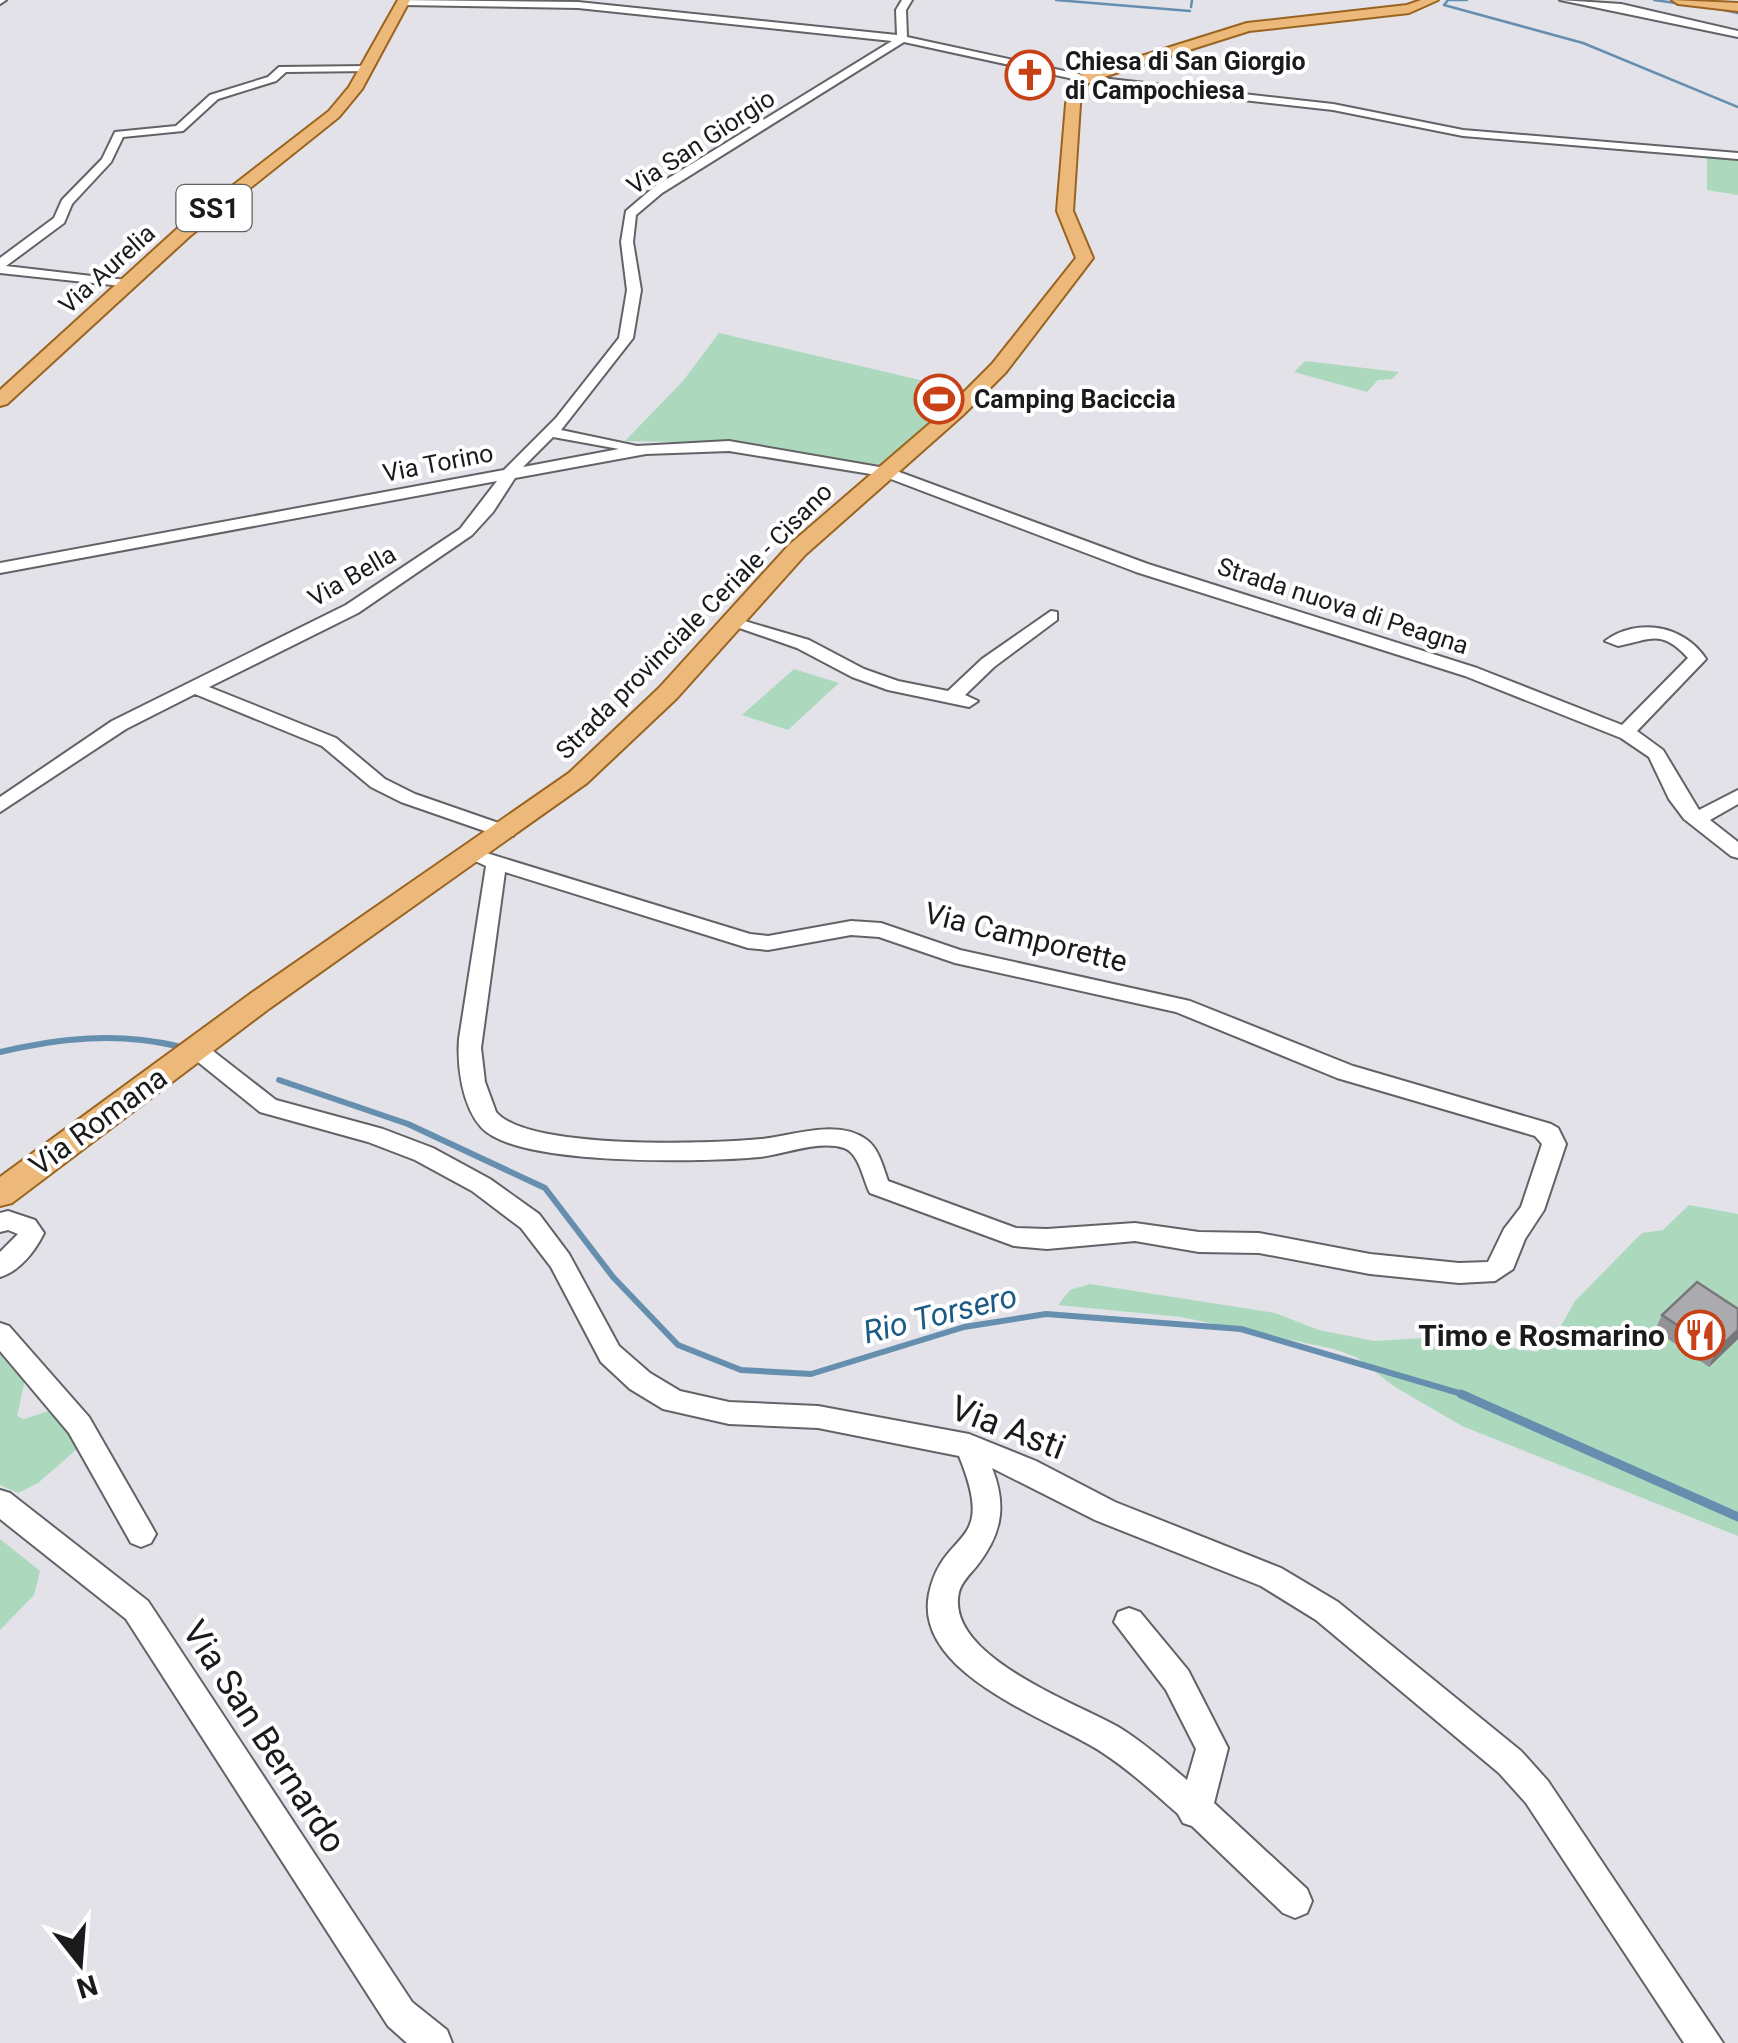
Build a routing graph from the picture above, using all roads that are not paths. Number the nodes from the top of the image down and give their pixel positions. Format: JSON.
{"nodes":[{"id":1,"x":907,"y":0,"type":"edge"},
{"id":2,"x":1432,"y":0,"type":"edge"},
{"id":3,"x":1564,"y":0,"type":"edge"},
{"id":4,"x":1678,"y":0,"type":"edge"},
{"id":5,"x":403,"y":1,"type":"edge"},
{"id":6,"x":1738,"y":7,"type":"edge"},
{"id":7,"x":1738,"y":34,"type":"edge"},
{"id":8,"x":902,"y":39,"type":"junction"},
{"id":9,"x":367,"y":69,"type":"junction"},
{"id":10,"x":1086,"y":78,"type":"junction"},
{"id":11,"x":1738,"y":156,"type":"edge"},
{"id":12,"x":0,"y":267,"type":"edge"},
{"id":13,"x":126,"y":284,"type":"junction"},
{"id":14,"x":0,"y":400,"type":"edge"},
{"id":15,"x":550,"y":432,"type":"junction"},
{"id":16,"x":646,"y":450,"type":"junction"},
{"id":17,"x":886,"y":472,"type":"junction"},
{"id":18,"x":508,"y":475,"type":"junction"},
{"id":19,"x":0,"y":568,"type":"edge"},
{"id":20,"x":1051,"y":616,"type":"dead end"},
{"id":21,"x":730,"y":622,"type":"junction"},
{"id":22,"x":1614,"y":641,"type":"dead end"},
{"id":23,"x":194,"y":687,"type":"junction"},
{"id":24,"x":1625,"y":733,"type":"junction"},
{"id":25,"x":1738,"y":796,"type":"edge"},
{"id":26,"x":0,"y":806,"type":"edge"},
{"id":27,"x":1698,"y":819,"type":"junction"},
{"id":28,"x":506,"y":832,"type":"junction"},
{"id":29,"x":1738,"y":852,"type":"edge"},
{"id":30,"x":470,"y":854,"type":"junction"},
{"id":31,"x":496,"y":864,"type":"junction"},
{"id":32,"x":196,"y":1049,"type":"junction"},
{"id":33,"x":0,"y":1194,"type":"edge"},
{"id":34,"x":0,"y":1223,"type":"edge"},
{"id":35,"x":0,"y":1268,"type":"edge"},
{"id":36,"x":0,"y":1334,"type":"edge"},
{"id":37,"x":969,"y":1446,"type":"junction"},
{"id":38,"x":0,"y":1502,"type":"edge"},
{"id":39,"x":140,"y":1534,"type":"dead end"},
{"id":40,"x":1129,"y":1622,"type":"dead end"},
{"id":41,"x":1196,"y":1812,"type":"junction"},
{"id":42,"x":1295,"y":1900,"type":"dead end"},
{"id":43,"x":434,"y":2043,"type":"edge"},
{"id":44,"x":1705,"y":2043,"type":"edge"}],
"edges":[{"from":1,"to":8,"type":"street"},
{"from":2,"to":10,"type":"main road"},
{"from":3,"to":7,"type":"street"},
{"from":4,"to":6,"type":"main road"},
{"from":5,"to":8,"type":"street"},
{"from":5,"to":9,"type":"main road","name":"Via Aurelia","number":"SS1"},
{"from":8,"to":10,"type":"street"},
{"from":8,"to":15,"type":"street","name":"Via San Giorgio"},
{"from":9,"to":12,"type":"street"},
{"from":9,"to":13,"type":"main road","name":"Via Aurelia","number":"SS1"},
{"from":10,"to":11,"type":"street"},
{"from":10,"to":17,"type":"main road","name":"Strada provinciale Ceriale - Cisano"},
{"from":12,"to":13,"type":"street"},
{"from":13,"to":14,"type":"main road","name":"Via Aurelia","number":"SS1"},
{"from":15,"to":16,"type":"street"},
{"from":15,"to":18,"type":"street","name":"Via San Giorgio"},
{"from":16,"to":17,"type":"street","name":"Via Torino"},
{"from":16,"to":18,"type":"street","name":"Via Torino"},
{"from":17,"to":21,"type":"main road","name":"Strada provinciale Ceriale - Cisano"},
{"from":17,"to":24,"type":"street","name":"Strada nuova di Peagna"},
{"from":18,"to":19,"type":"street","name":"Via Torino"},
{"from":18,"to":23,"type":"street","name":"Via Bella"},
{"from":20,"to":21,"type":"street"},
{"from":21,"to":28,"type":"main road","name":"Strada provinciale Ceriale - Cisano"},
{"from":22,"to":24,"type":"street"},
{"from":23,"to":26,"type":"street","name":"Via Bella"},
{"from":23,"to":28,"type":"street"},
{"from":24,"to":27,"type":"street","name":"Strada nuova di Peagna"},
{"from":25,"to":27,"type":"street"},
{"from":27,"to":29,"type":"street","name":"Strada nuova di Peagna"},
{"from":28,"to":30,"type":"main road","name":"Strada provinciale Ceriale - Cisano"},
{"from":30,"to":31,"type":"street","name":"Via Camporette"},
{"from":30,"to":32,"type":"main road","name":"Strada provinciale Ceriale - Cisano"},
{"from":31,"to":31,"type":"street","name":"Via Camporette"},
{"from":32,"to":33,"type":"main road","name":"Via Romana"},
{"from":32,"to":37,"type":"street","name":"Via Asti"},
{"from":34,"to":35,"type":"street"},
{"from":36,"to":39,"type":"street"},
{"from":37,"to":41,"type":"street"},
{"from":37,"to":44,"type":"street","name":"Via Asti"},
{"from":38,"to":43,"type":"street","name":"Via San Bernardo"},
{"from":40,"to":41,"type":"street"},
{"from":41,"to":42,"type":"street"}]}
